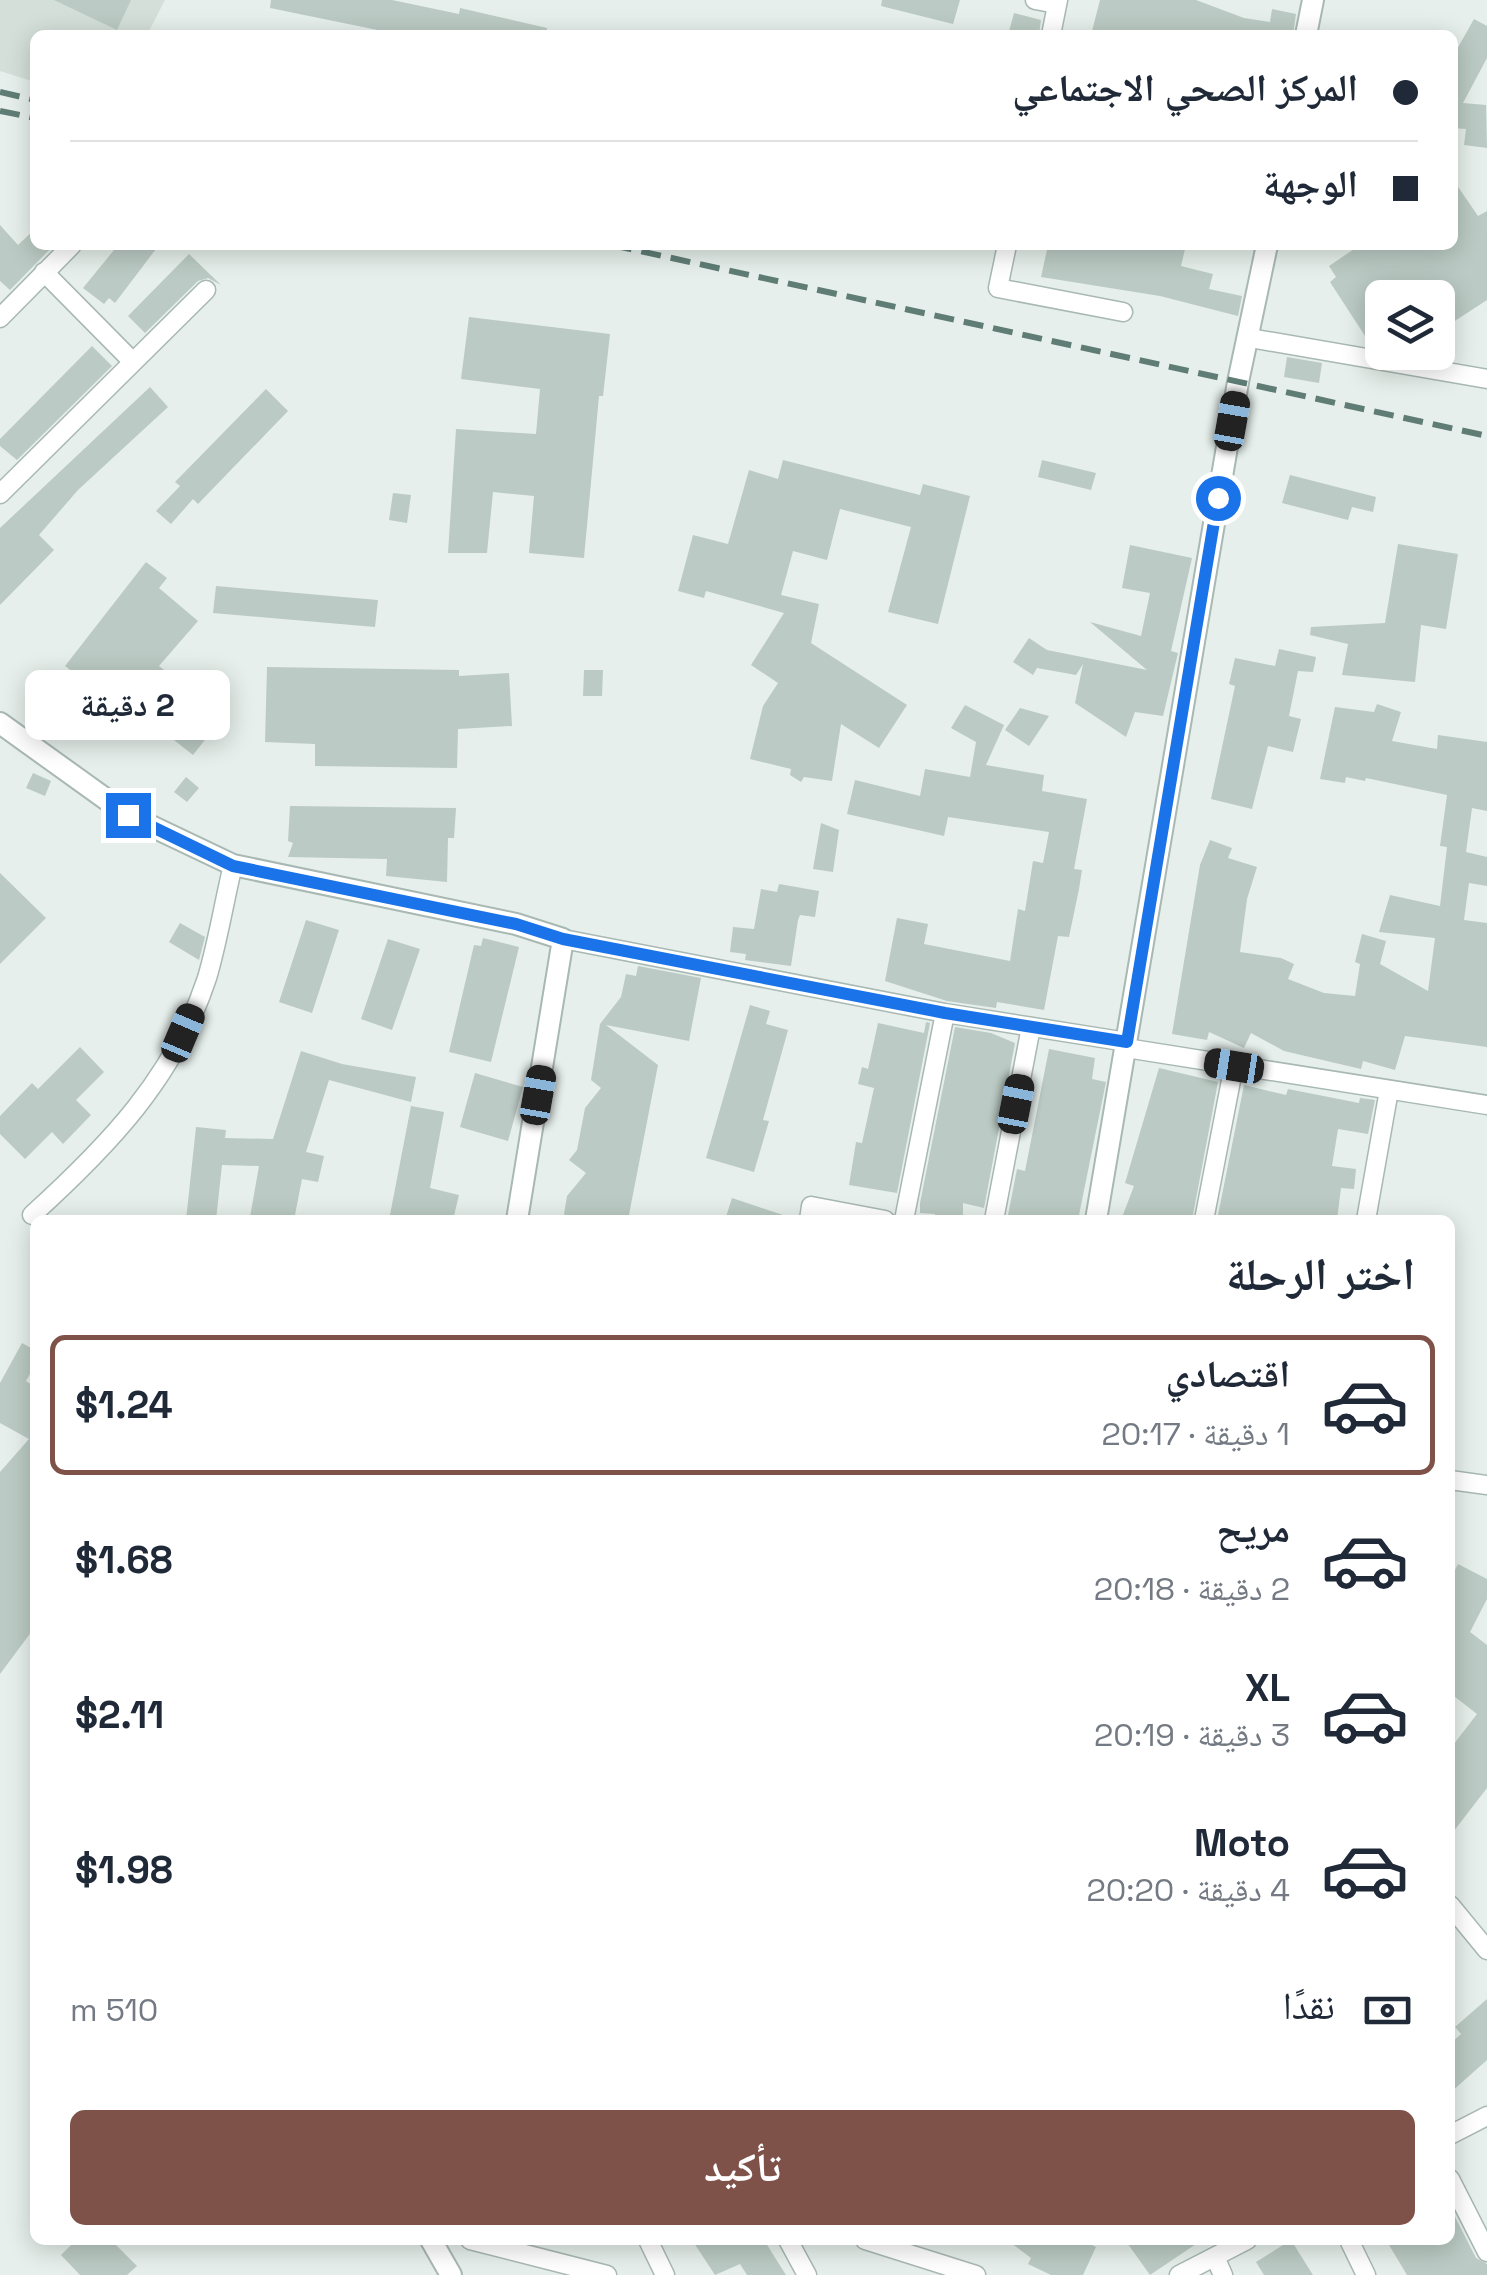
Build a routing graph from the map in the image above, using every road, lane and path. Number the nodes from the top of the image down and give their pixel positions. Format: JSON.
{"nodes":[{"id":1,"x":1035,"y":0,"type":"edge"},
{"id":2,"x":1313,"y":0,"type":"edge"},
{"id":3,"x":1058,"y":2,"type":"edge"},
{"id":4,"x":1052,"y":30,"type":"edge"},
{"id":5,"x":1307,"y":30,"type":"edge"},
{"id":6,"x":67,"y":250,"type":"edge"},
{"id":7,"x":1006,"y":250,"type":"edge"},
{"id":8,"x":1266,"y":250,"type":"edge"},
{"id":9,"x":44,"y":272,"type":"junction"},
{"id":10,"x":206,"y":290,"type":"dead end"},
{"id":11,"x":1123,"y":312,"type":"dead end"},
{"id":12,"x":0,"y":318,"type":"edge"},
{"id":13,"x":1250,"y":338,"type":"junction"},
{"id":14,"x":133,"y":362,"type":"junction"},
{"id":15,"x":1487,"y":379,"type":"edge"},
{"id":16,"x":0,"y":494,"type":"edge"},
{"id":17,"x":0,"y":723,"type":"edge"},
{"id":18,"x":233,"y":866,"type":"junction"},
{"id":19,"x":563,"y":939,"type":"junction"},
{"id":20,"x":945,"y":1013,"type":"junction"},
{"id":21,"x":1031,"y":1028,"type":"junction"},
{"id":22,"x":1126,"y":1045,"type":"junction"},
{"id":23,"x":1234,"y":1066,"type":"junction"},
{"id":24,"x":1389,"y":1090,"type":"junction"},
{"id":25,"x":1487,"y":1105,"type":"edge"},
{"id":26,"x":32,"y":1215,"type":"dead end"},
{"id":27,"x":519,"y":1215,"type":"edge"},
{"id":28,"x":809,"y":1215,"type":"edge"},
{"id":29,"x":858,"y":1215,"type":"edge"},
{"id":30,"x":905,"y":1215,"type":"edge"},
{"id":31,"x":995,"y":1215,"type":"edge"},
{"id":32,"x":1097,"y":1215,"type":"edge"},
{"id":33,"x":1205,"y":1215,"type":"edge"},
{"id":34,"x":1367,"y":1215,"type":"edge"},
{"id":35,"x":1455,"y":1481,"type":"edge"},
{"id":36,"x":1487,"y":1485,"type":"edge"},
{"id":37,"x":1455,"y":1917,"type":"edge"},
{"id":38,"x":1487,"y":1950,"type":"edge"},
{"id":39,"x":1487,"y":2116,"type":"edge"},
{"id":40,"x":1455,"y":2132,"type":"edge"},
{"id":41,"x":1455,"y":2189,"type":"edge"},
{"id":42,"x":434,"y":2245,"type":"edge"},
{"id":43,"x":490,"y":2245,"type":"edge"},
{"id":44,"x":650,"y":2245,"type":"edge"},
{"id":45,"x":791,"y":2245,"type":"edge"},
{"id":46,"x":879,"y":2245,"type":"edge"},
{"id":47,"x":912,"y":2245,"type":"edge"},
{"id":48,"x":1237,"y":2245,"type":"edge"},
{"id":49,"x":1351,"y":2245,"type":"edge"},
{"id":50,"x":1487,"y":2252,"type":"edge"},
{"id":51,"x":1214,"y":2256,"type":"junction"},
{"id":52,"x":934,"y":2265,"type":"edge"},
{"id":53,"x":451,"y":2275,"type":"edge"},
{"id":54,"x":607,"y":2275,"type":"edge"},
{"id":55,"x":664,"y":2275,"type":"edge"},
{"id":56,"x":806,"y":2275,"type":"edge"},
{"id":57,"x":976,"y":2275,"type":"edge"},
{"id":58,"x":1179,"y":2275,"type":"edge"},
{"id":59,"x":1223,"y":2275,"type":"edge"},
{"id":60,"x":1366,"y":2275,"type":"edge"}],
"edges":[{"from":1,"to":3,"type":"street"},
{"from":2,"to":5,"type":"street"},
{"from":3,"to":4,"type":"street"},
{"from":6,"to":9,"type":"street"},
{"from":7,"to":11,"type":"street"},
{"from":8,"to":13,"type":"street"},
{"from":9,"to":12,"type":"street"},
{"from":9,"to":14,"type":"street"},
{"from":10,"to":14,"type":"street"},
{"from":13,"to":15,"type":"street"},
{"from":13,"to":22,"type":"street"},
{"from":14,"to":16,"type":"street"},
{"from":17,"to":18,"type":"street"},
{"from":18,"to":19,"type":"street"},
{"from":18,"to":26,"type":"street"},
{"from":19,"to":20,"type":"street"},
{"from":19,"to":27,"type":"street"},
{"from":20,"to":21,"type":"street"},
{"from":20,"to":30,"type":"street"},
{"from":21,"to":22,"type":"street"},
{"from":21,"to":31,"type":"street"},
{"from":22,"to":23,"type":"street"},
{"from":22,"to":32,"type":"street"},
{"from":23,"to":24,"type":"street"},
{"from":23,"to":33,"type":"street"},
{"from":24,"to":25,"type":"street"},
{"from":24,"to":34,"type":"street"},
{"from":28,"to":29,"type":"street"},
{"from":35,"to":36,"type":"street"},
{"from":37,"to":38,"type":"street"},
{"from":39,"to":40,"type":"street"},
{"from":41,"to":50,"type":"street"},
{"from":42,"to":53,"type":"street"},
{"from":43,"to":54,"type":"street"},
{"from":44,"to":55,"type":"street"},
{"from":45,"to":56,"type":"street"},
{"from":46,"to":52,"type":"street"},
{"from":47,"to":52,"type":"street"},
{"from":48,"to":51,"type":"street"},
{"from":49,"to":60,"type":"street"},
{"from":51,"to":58,"type":"street"},
{"from":51,"to":59,"type":"street"},
{"from":52,"to":57,"type":"street"}]}
